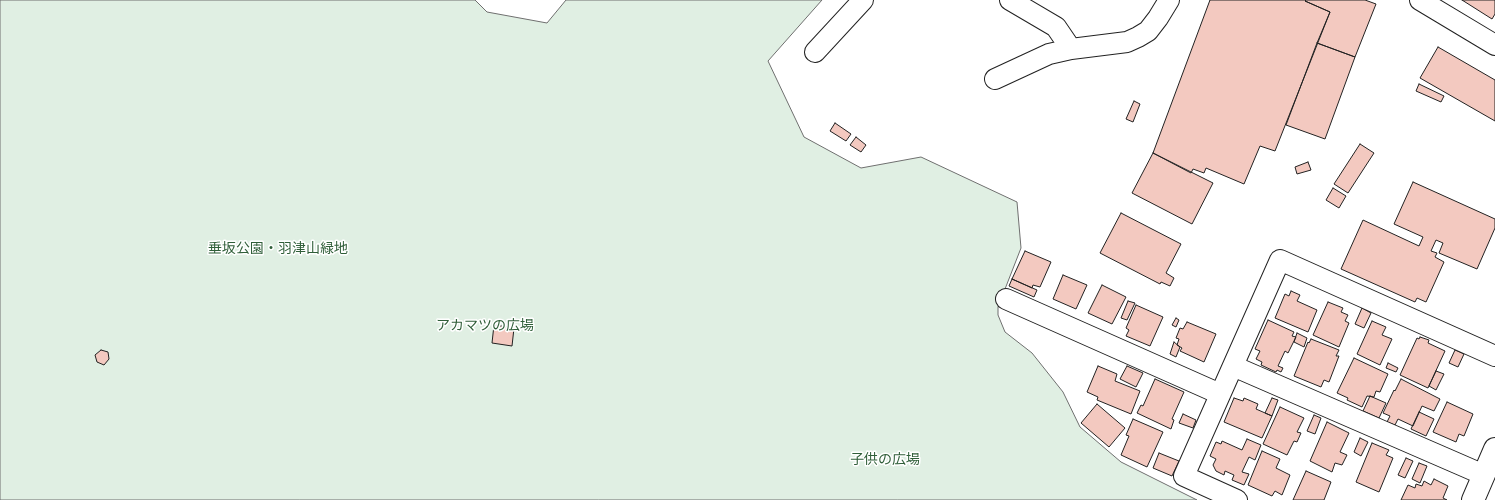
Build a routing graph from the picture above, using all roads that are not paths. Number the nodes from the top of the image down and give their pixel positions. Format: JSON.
{"nodes":[{"id":1,"x":863,"y":0,"type":"edge"},
{"id":2,"x":1010,"y":0,"type":"edge"},
{"id":3,"x":1169,"y":0,"type":"edge"},
{"id":4,"x":1420,"y":0,"type":"edge"},
{"id":5,"x":1495,"y":45,"type":"edge"},
{"id":6,"x":1072,"y":49,"type":"junction"},
{"id":7,"x":815,"y":52,"type":"dead end"},
{"id":8,"x":995,"y":80,"type":"dead end"},
{"id":9,"x":1006,"y":299,"type":"dead end"},
{"id":10,"x":1495,"y":356,"type":"edge"},
{"id":11,"x":1232,"y":366,"type":"junction"},
{"id":12,"x":1220,"y":394,"type":"junction"},
{"id":13,"x":1495,"y":449,"type":"edge"},
{"id":14,"x":1484,"y":475,"type":"junction"},
{"id":15,"x":1237,"y":500,"type":"edge"},
{"id":16,"x":1472,"y":500,"type":"edge"}],
"edges":[{"from":1,"to":7,"type":"street"},
{"from":2,"to":6,"type":"street"},
{"from":3,"to":6,"type":"street"},
{"from":4,"to":5,"type":"street"},
{"from":6,"to":8,"type":"street"},
{"from":9,"to":12,"type":"street"},
{"from":10,"to":11,"type":"street"},
{"from":11,"to":12,"type":"street"},
{"from":11,"to":14,"type":"street"},
{"from":12,"to":15,"type":"street"},
{"from":13,"to":14,"type":"street"},
{"from":14,"to":16,"type":"street"}]}
